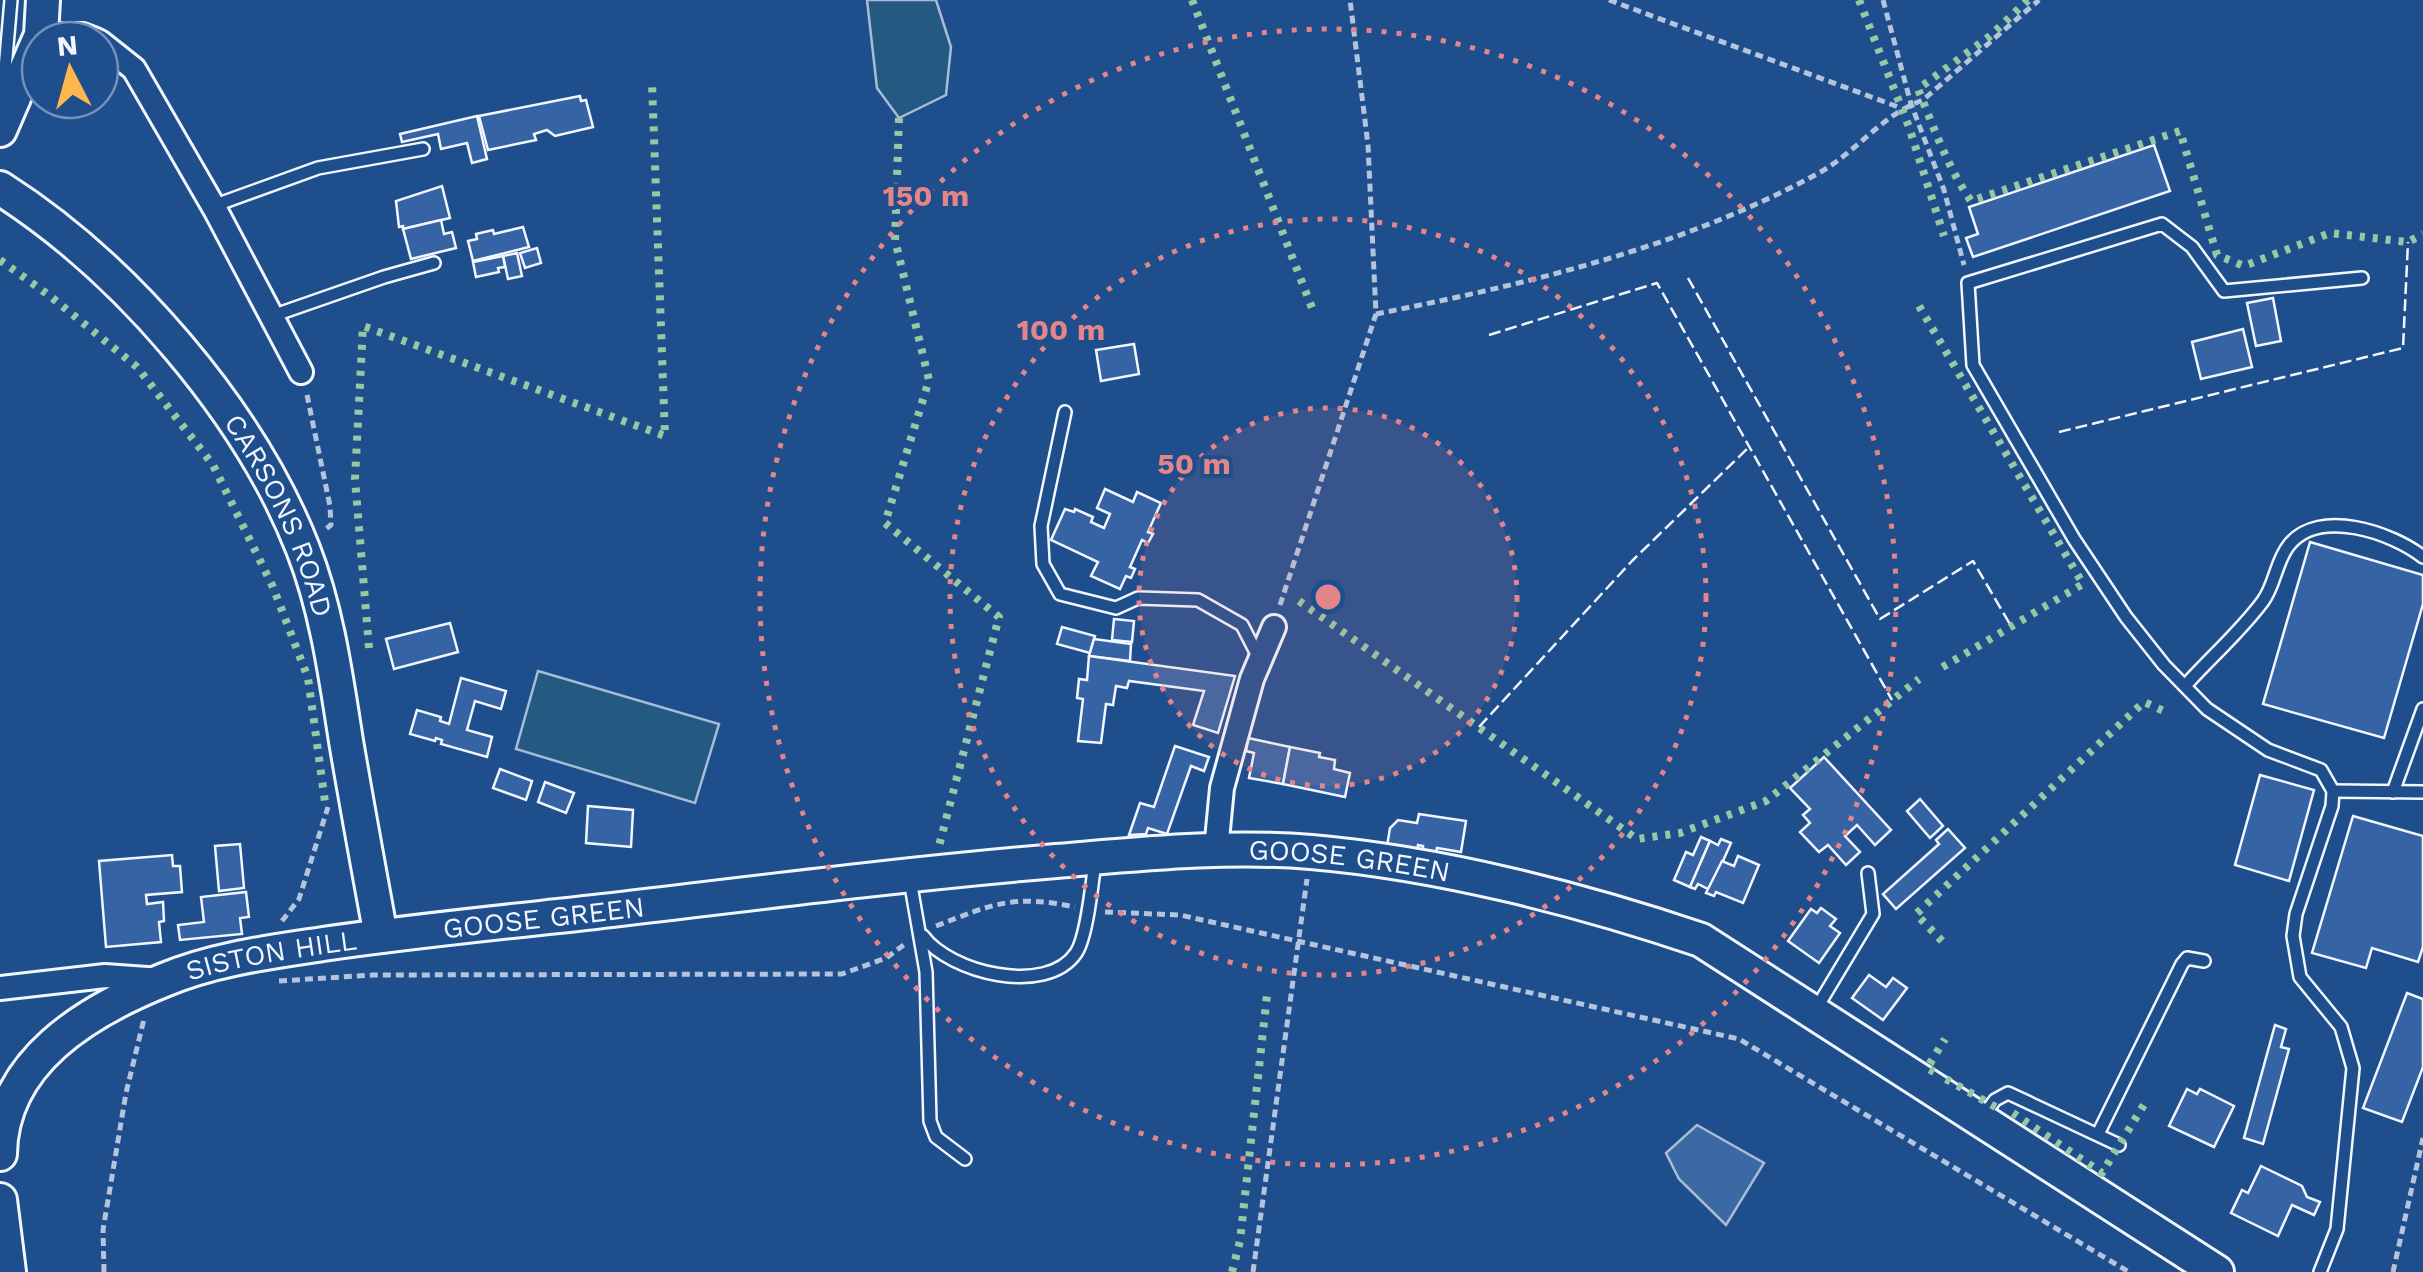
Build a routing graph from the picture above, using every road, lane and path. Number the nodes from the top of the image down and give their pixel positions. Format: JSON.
{"nodes":[{"id":1,"x":11,"y":0,"type":"edge"},
{"id":2,"x":1350,"y":0,"type":"edge"},
{"id":3,"x":1609,"y":0,"type":"edge"},
{"id":4,"x":1883,"y":0,"type":"edge"},
{"id":5,"x":2039,"y":0,"type":"edge"},
{"id":6,"x":120,"y":58,"type":"edge"},
{"id":7,"x":20,"y":82,"type":"edge"},
{"id":8,"x":1911,"y":104,"type":"junction"},
{"id":9,"x":1901,"y":108,"type":"junction"},
{"id":10,"x":0,"y":121,"type":"edge"},
{"id":11,"x":0,"y":130,"type":"edge"},
{"id":12,"x":423,"y":149,"type":"dead end"},
{"id":13,"x":0,"y":188,"type":"edge"},
{"id":14,"x":213,"y":206,"type":"junction"},
{"id":15,"x":434,"y":263,"type":"dead end"},
{"id":16,"x":2362,"y":278,"type":"dead end"},
{"id":17,"x":1968,"y":282,"type":"junction"},
{"id":18,"x":1376,"y":314,"type":"junction"},
{"id":19,"x":272,"y":316,"type":"junction"},
{"id":20,"x":301,"y":372,"type":"joint"},
{"id":21,"x":1066,"y":412,"type":"dead end"},
{"id":22,"x":304,"y":550,"type":"junction"},
{"id":23,"x":2423,"y":558,"type":"edge"},
{"id":24,"x":1274,"y":627,"type":"joint"},
{"id":25,"x":1260,"y":660,"type":"junction"},
{"id":26,"x":2185,"y":686,"type":"junction"},
{"id":27,"x":2423,"y":709,"type":"edge"},
{"id":28,"x":353,"y":780,"type":"junction"},
{"id":29,"x":2333,"y":791,"type":"junction"},
{"id":30,"x":2393,"y":792,"type":"junction"},
{"id":31,"x":2423,"y":792,"type":"edge"},
{"id":32,"x":1216,"y":850,"type":"junction"},
{"id":33,"x":1311,"y":852,"type":"junction"},
{"id":34,"x":1095,"y":858,"type":"junction"},
{"id":35,"x":1868,"y":873,"type":"dead end"},
{"id":36,"x":909,"y":876,"type":"junction"},
{"id":37,"x":1088,"y":910,"type":"junction"},
{"id":38,"x":920,"y":933,"type":"junction"},
{"id":39,"x":381,"y":936,"type":"junction"},
{"id":40,"x":1299,"y":939,"type":"junction"},
{"id":41,"x":257,"y":954,"type":"junction"},
{"id":42,"x":2204,"y":961,"type":"dead end"},
{"id":43,"x":163,"y":980,"type":"junction"},
{"id":44,"x":0,"y":988,"type":"edge"},
{"id":45,"x":1814,"y":1012,"type":"junction"},
{"id":46,"x":1980,"y":1120,"type":"junction"},
{"id":47,"x":2098,"y":1134,"type":"junction"},
{"id":48,"x":2423,"y":1138,"type":"edge"},
{"id":49,"x":2120,"y":1145,"type":"dead end"},
{"id":50,"x":0,"y":1154,"type":"edge"},
{"id":51,"x":965,"y":1158,"type":"dead end"},
{"id":52,"x":0,"y":1200,"type":"edge"},
{"id":53,"x":9,"y":1272,"type":"edge"},
{"id":54,"x":104,"y":1272,"type":"edge"},
{"id":55,"x":1253,"y":1272,"type":"edge"},
{"id":56,"x":2129,"y":1272,"type":"edge"},
{"id":57,"x":2217,"y":1272,"type":"edge"},
{"id":58,"x":2320,"y":1272,"type":"edge"},
{"id":59,"x":2393,"y":1272,"type":"edge"}],
"edges":[{"from":1,"to":10,"type":"lane"},
{"from":2,"to":18,"type":"path"},
{"from":3,"to":9,"type":"path"},
{"from":4,"to":8,"type":"path"},
{"from":5,"to":8,"type":"path"},
{"from":6,"to":14,"type":"street"},
{"from":7,"to":11,"type":"street"},
{"from":8,"to":9,"type":"path"},
{"from":8,"to":17,"type":"path"},
{"from":9,"to":18,"type":"path"},
{"from":12,"to":14,"type":"lane"},
{"from":13,"to":22,"type":"street","name":"CARSONS ROAD"},
{"from":14,"to":19,"type":"street"},
{"from":15,"to":19,"type":"lane"},
{"from":16,"to":17,"type":"lane"},
{"from":17,"to":26,"type":"lane"},
{"from":18,"to":24,"type":"path"},
{"from":19,"to":20,"type":"street"},
{"from":20,"to":22,"type":"path"},
{"from":21,"to":25,"type":"lane"},
{"from":22,"to":28,"type":"street","name":"CARSONS ROAD"},
{"from":23,"to":26,"type":"lane"},
{"from":24,"to":25,"type":"street"},
{"from":25,"to":32,"type":"street"},
{"from":26,"to":29,"type":"lane"},
{"from":27,"to":30,"type":"lane"},
{"from":28,"to":39,"type":"street","name":"CARSONS ROAD"},
{"from":28,"to":41,"type":"path"},
{"from":29,"to":30,"type":"lane"},
{"from":29,"to":58,"type":"lane"},
{"from":30,"to":31,"type":"lane"},
{"from":32,"to":33,"type":"street","name":"GOOSE GREEN"},
{"from":32,"to":34,"type":"street","name":"GOOSE GREEN"},
{"from":33,"to":40,"type":"path"},
{"from":33,"to":45,"type":"street","name":"GOOSE GREEN"},
{"from":34,"to":36,"type":"street","name":"GOOSE GREEN"},
{"from":34,"to":37,"type":"lane"},
{"from":35,"to":45,"type":"lane"},
{"from":36,"to":38,"type":"lane"},
{"from":36,"to":39,"type":"street","name":"GOOSE GREEN"},
{"from":37,"to":38,"type":"path"},
{"from":37,"to":38,"type":"lane"},
{"from":37,"to":40,"type":"path"},
{"from":38,"to":41,"type":"path"},
{"from":38,"to":51,"type":"lane"},
{"from":39,"to":41,"type":"street","name":"SISTON HILL"},
{"from":40,"to":55,"type":"path"},
{"from":40,"to":56,"type":"path"},
{"from":41,"to":43,"type":"street","name":"SISTON HILL"},
{"from":42,"to":47,"type":"lane"},
{"from":43,"to":44,"type":"street","name":"SISTON HILL"},
{"from":43,"to":50,"type":"street","name":"SISTON HILL"},
{"from":43,"to":54,"type":"path"},
{"from":45,"to":46,"type":"street","name":"GOOSE GREEN"},
{"from":46,"to":47,"type":"lane"},
{"from":46,"to":57,"type":"street","name":"GOOSE GREEN"},
{"from":47,"to":49,"type":"lane"},
{"from":48,"to":59,"type":"path"},
{"from":52,"to":53,"type":"street"}]}
